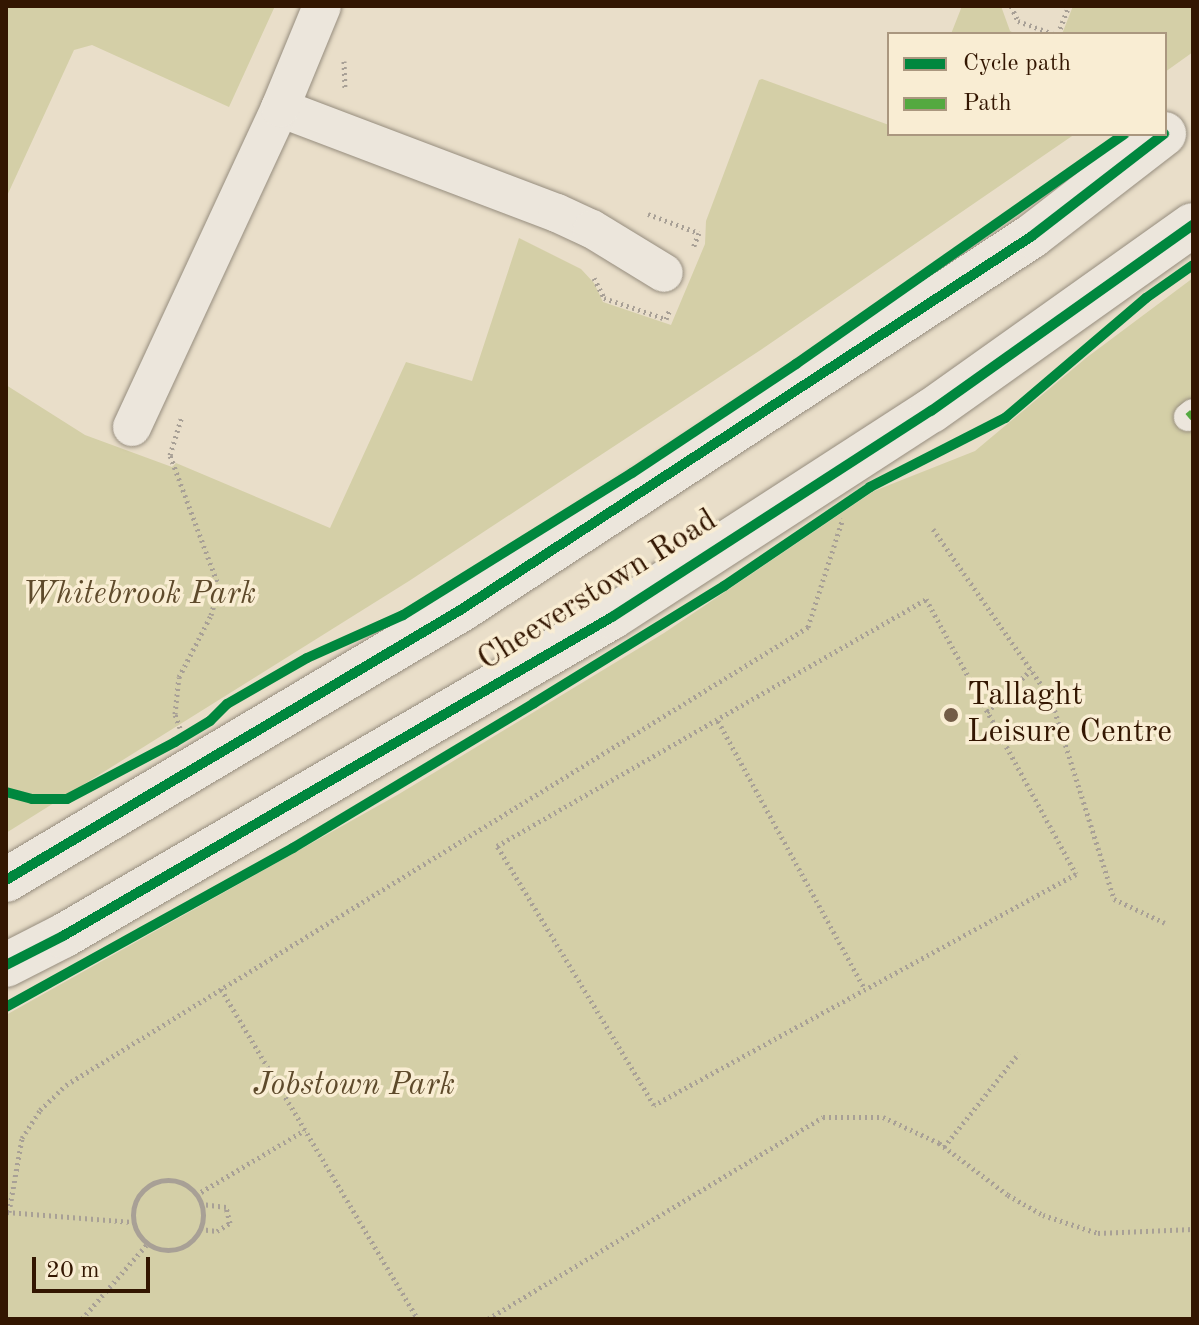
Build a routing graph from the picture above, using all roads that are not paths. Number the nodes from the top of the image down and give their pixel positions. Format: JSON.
{"nodes":[{"id":1,"x":322,"y":6,"type":"edge"},
{"id":2,"x":280,"y":108,"type":"junction"},
{"id":3,"x":1193,"y":112,"type":"edge"},
{"id":4,"x":1167,"y":132,"type":"edge"},
{"id":5,"x":1162,"y":136,"type":"edge"},
{"id":6,"x":1193,"y":225,"type":"edge"},
{"id":7,"x":675,"y":280,"type":"road end"},
{"id":8,"x":132,"y":427,"type":"dead end"},
{"id":9,"x":6,"y":880,"type":"edge"},
{"id":10,"x":6,"y":965,"type":"edge"}],
"edges":[{"from":1,"to":2,"type":"street"},
{"from":2,"to":7,"type":"street"},
{"from":2,"to":8,"type":"street"},
{"from":3,"to":4,"type":"main road","name":"Cheeverstown Road"},
{"from":5,"to":9,"type":"main road","name":"Cheeverstown Road"},
{"from":6,"to":10,"type":"main road","name":"Cheeverstown Road"}]}
